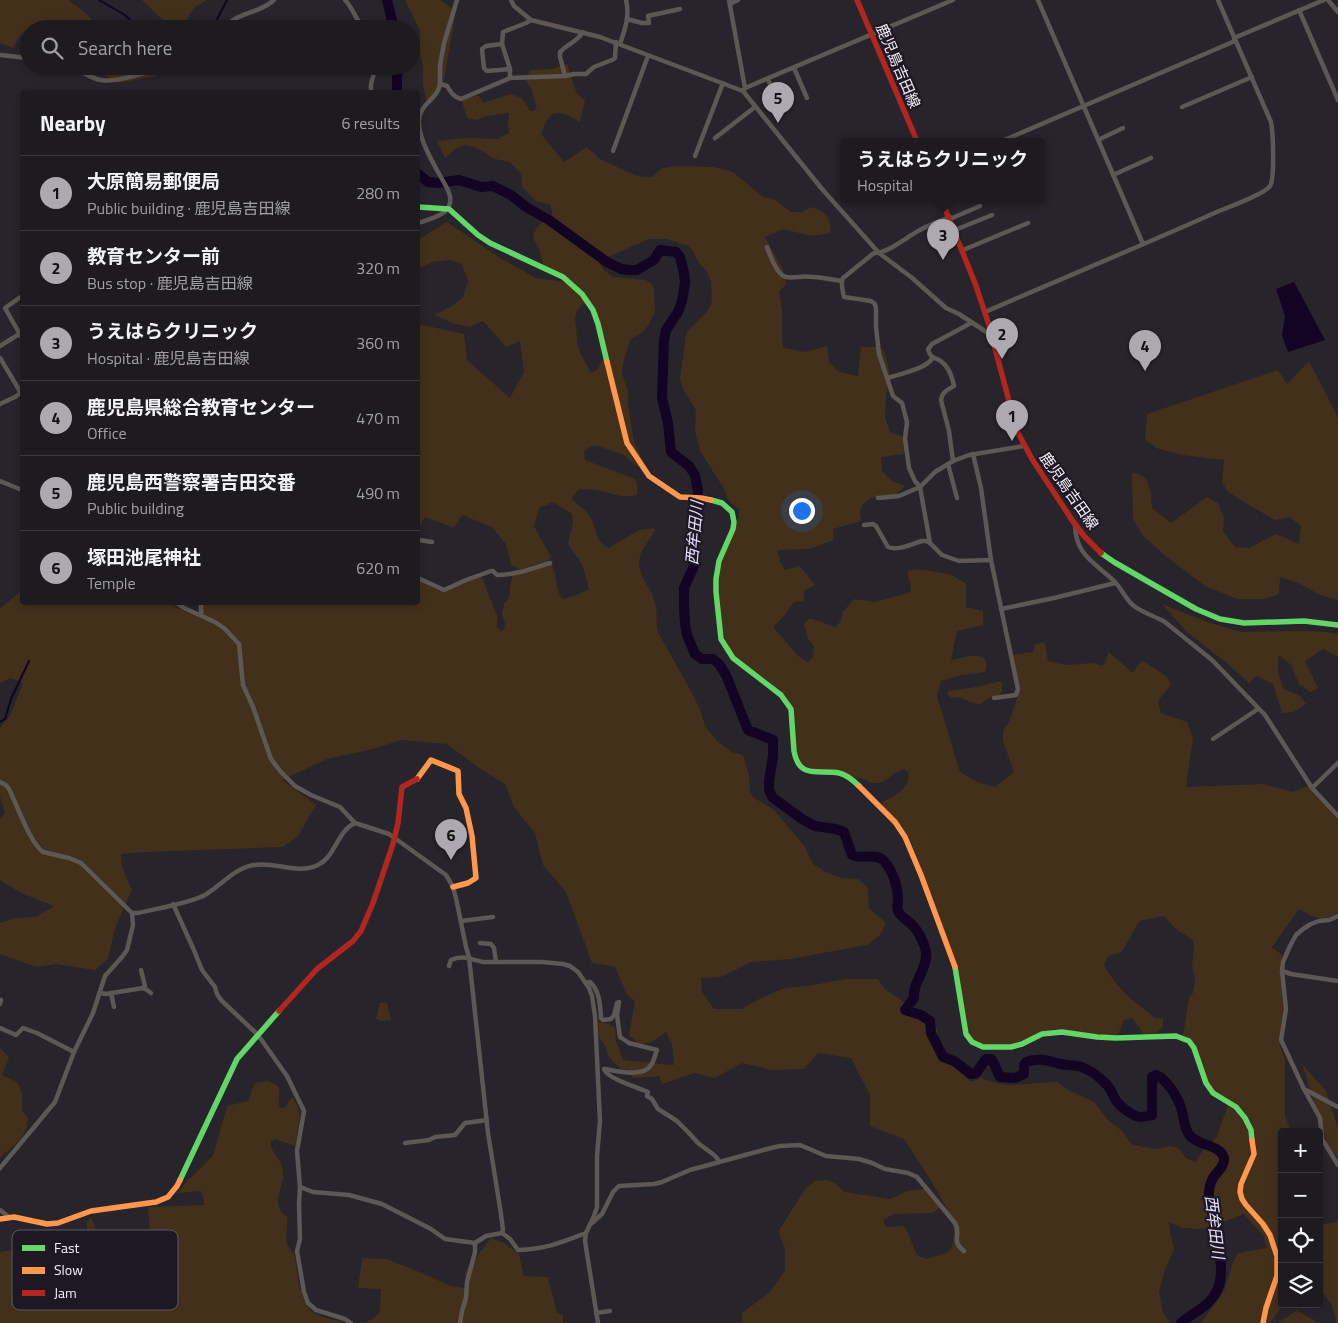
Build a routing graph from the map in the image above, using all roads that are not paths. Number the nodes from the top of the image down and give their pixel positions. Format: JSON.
{"nodes":[{"id":1,"x":274,"y":0,"type":"edge"},
{"id":2,"x":345,"y":0,"type":"edge"},
{"id":3,"x":457,"y":0,"type":"edge"},
{"id":4,"x":511,"y":0,"type":"edge"},
{"id":5,"x":626,"y":0,"type":"edge"},
{"id":6,"x":738,"y":0,"type":"edge"},
{"id":7,"x":857,"y":0,"type":"edge"},
{"id":8,"x":953,"y":0,"type":"edge"},
{"id":9,"x":1038,"y":0,"type":"edge"},
{"id":10,"x":1218,"y":0,"type":"edge"},
{"id":11,"x":1324,"y":0,"type":"edge"},
{"id":12,"x":1328,"y":0,"type":"edge"},
{"id":13,"x":729,"y":2,"type":"edge"},
{"id":14,"x":680,"y":9,"type":"dead end"},
{"id":15,"x":1299,"y":10,"type":"junction"},
{"id":16,"x":1338,"y":12,"type":"edge"},
{"id":17,"x":627,"y":19,"type":"junction"},
{"id":18,"x":233,"y":20,"type":"edge"},
{"id":19,"x":357,"y":20,"type":"edge"},
{"id":20,"x":531,"y":20,"type":"junction"},
{"id":21,"x":583,"y":32,"type":"junction"},
{"id":22,"x":871,"y":35,"type":"junction"},
{"id":23,"x":1235,"y":39,"type":"junction"},
{"id":24,"x":618,"y":43,"type":"junction"},
{"id":25,"x":502,"y":44,"type":"junction"},
{"id":26,"x":0,"y":55,"type":"edge"},
{"id":27,"x":648,"y":56,"type":"junction"},
{"id":28,"x":20,"y":57,"type":"edge"},
{"id":29,"x":794,"y":68,"type":"junction"},
{"id":30,"x":510,"y":69,"type":"junction"},
{"id":31,"x":89,"y":75,"type":"edge"},
{"id":32,"x":134,"y":75,"type":"edge"},
{"id":33,"x":374,"y":75,"type":"edge"},
{"id":34,"x":565,"y":76,"type":"junction"},
{"id":35,"x":1252,"y":77,"type":"junction"},
{"id":36,"x":510,"y":78,"type":"junction"},
{"id":37,"x":768,"y":79,"type":"junction"},
{"id":38,"x":723,"y":83,"type":"junction"},
{"id":39,"x":440,"y":84,"type":"junction"},
{"id":40,"x":371,"y":90,"type":"edge"},
{"id":41,"x":744,"y":90,"type":"junction"},
{"id":42,"x":773,"y":93,"type":"dead end"},
{"id":43,"x":807,"y":98,"type":"dead end"},
{"id":44,"x":1338,"y":100,"type":"edge"},
{"id":45,"x":755,"y":106,"type":"junction"},
{"id":46,"x":1083,"y":106,"type":"junction"},
{"id":47,"x":1182,"y":106,"type":"dead end"},
{"id":48,"x":420,"y":115,"type":"edge"},
{"id":49,"x":420,"y":123,"type":"edge"},
{"id":50,"x":1124,"y":128,"type":"dead end"},
{"id":51,"x":715,"y":138,"type":"dead end"},
{"id":52,"x":916,"y":138,"type":"edge"},
{"id":53,"x":1009,"y":138,"type":"edge"},
{"id":54,"x":1098,"y":140,"type":"junction"},
{"id":55,"x":613,"y":151,"type":"dead end"},
{"id":56,"x":695,"y":156,"type":"dead end"},
{"id":57,"x":1151,"y":158,"type":"dead end"},
{"id":58,"x":1113,"y":174,"type":"junction"},
{"id":59,"x":944,"y":203,"type":"edge"},
{"id":60,"x":980,"y":206,"type":"dead end"},
{"id":61,"x":420,"y":207,"type":"edge"},
{"id":62,"x":448,"y":209,"type":"junction"},
{"id":63,"x":992,"y":215,"type":"dead end"},
{"id":64,"x":950,"y":218,"type":"junction"},
{"id":65,"x":420,"y":221,"type":"edge"},
{"id":66,"x":1028,"y":223,"type":"dead end"},
{"id":67,"x":955,"y":230,"type":"junction"},
{"id":68,"x":1143,"y":244,"type":"junction"},
{"id":69,"x":767,"y":247,"type":"dead end"},
{"id":70,"x":963,"y":250,"type":"junction"},
{"id":71,"x":878,"y":253,"type":"junction"},
{"id":72,"x":842,"y":281,"type":"junction"},
{"id":73,"x":20,"y":297,"type":"edge"},
{"id":74,"x":985,"y":312,"type":"junction"},
{"id":75,"x":971,"y":323,"type":"junction"},
{"id":76,"x":20,"y":331,"type":"edge"},
{"id":77,"x":20,"y":335,"type":"edge"},
{"id":78,"x":991,"y":335,"type":"junction"},
{"id":79,"x":0,"y":346,"type":"edge"},
{"id":80,"x":0,"y":358,"type":"edge"},
{"id":81,"x":932,"y":358,"type":"junction"},
{"id":82,"x":888,"y":378,"type":"junction"},
{"id":83,"x":20,"y":389,"type":"edge"},
{"id":84,"x":20,"y":393,"type":"edge"},
{"id":85,"x":0,"y":404,"type":"edge"},
{"id":86,"x":1024,"y":446,"type":"junction"},
{"id":87,"x":973,"y":454,"type":"junction"},
{"id":88,"x":953,"y":461,"type":"junction"},
{"id":89,"x":948,"y":464,"type":"junction"},
{"id":90,"x":0,"y":481,"type":"edge"},
{"id":91,"x":920,"y":487,"type":"junction"},
{"id":92,"x":20,"y":489,"type":"edge"},
{"id":93,"x":878,"y":498,"type":"dead end"},
{"id":94,"x":957,"y":498,"type":"dead end"},
{"id":95,"x":1075,"y":524,"type":"junction"},
{"id":96,"x":864,"y":525,"type":"dead end"},
{"id":97,"x":420,"y":540,"type":"edge"},
{"id":98,"x":432,"y":542,"type":"dead end"},
{"id":99,"x":930,"y":543,"type":"junction"},
{"id":100,"x":990,"y":560,"type":"junction"},
{"id":101,"x":550,"y":563,"type":"dead end"},
{"id":102,"x":420,"y":579,"type":"edge"},
{"id":103,"x":1115,"y":583,"type":"junction"},
{"id":104,"x":180,"y":605,"type":"edge"},
{"id":105,"x":201,"y":605,"type":"edge"},
{"id":106,"x":1001,"y":609,"type":"junction"},
{"id":107,"x":201,"y":615,"type":"junction"},
{"id":108,"x":1338,"y":624,"type":"edge"},
{"id":109,"x":994,"y":698,"type":"dead end"},
{"id":110,"x":1258,"y":709,"type":"junction"},
{"id":111,"x":1213,"y":739,"type":"dead end"},
{"id":112,"x":1338,"y":764,"type":"edge"},
{"id":113,"x":0,"y":782,"type":"edge"},
{"id":114,"x":1312,"y":788,"type":"junction"},
{"id":115,"x":1338,"y":816,"type":"edge"},
{"id":116,"x":356,"y":823,"type":"junction"},
{"id":117,"x":393,"y":839,"type":"junction"},
{"id":118,"x":453,"y":887,"type":"junction"},
{"id":119,"x":173,"y":904,"type":"junction"},
{"id":120,"x":132,"y":913,"type":"junction"},
{"id":121,"x":1338,"y":916,"type":"edge"},
{"id":122,"x":494,"y":917,"type":"dead end"},
{"id":123,"x":461,"y":921,"type":"junction"},
{"id":124,"x":480,"y":943,"type":"dead end"},
{"id":125,"x":469,"y":957,"type":"junction"},
{"id":126,"x":496,"y":962,"type":"junction"},
{"id":127,"x":449,"y":966,"type":"dead end"},
{"id":128,"x":141,"y":970,"type":"dead end"},
{"id":129,"x":1282,"y":972,"type":"junction"},
{"id":130,"x":1338,"y":982,"type":"edge"},
{"id":131,"x":586,"y":983,"type":"junction"},
{"id":132,"x":143,"y":988,"type":"junction"},
{"id":133,"x":100,"y":993,"type":"junction"},
{"id":134,"x":111,"y":993,"type":"junction"},
{"id":135,"x":151,"y":993,"type":"dead end"},
{"id":136,"x":114,"y":1007,"type":"dead end"},
{"id":137,"x":0,"y":1028,"type":"edge"},
{"id":138,"x":258,"y":1035,"type":"junction"},
{"id":139,"x":74,"y":1052,"type":"junction"},
{"id":140,"x":598,"y":1069,"type":"junction"},
{"id":141,"x":605,"y":1069,"type":"junction"},
{"id":142,"x":1304,"y":1089,"type":"junction"},
{"id":143,"x":1338,"y":1107,"type":"edge"},
{"id":144,"x":486,"y":1120,"type":"junction"},
{"id":145,"x":405,"y":1143,"type":"dead end"},
{"id":146,"x":718,"y":1162,"type":"junction"},
{"id":147,"x":1338,"y":1165,"type":"edge"},
{"id":148,"x":0,"y":1168,"type":"edge"},
{"id":149,"x":300,"y":1187,"type":"junction"},
{"id":150,"x":0,"y":1210,"type":"edge"},
{"id":151,"x":9,"y":1216,"type":"junction"},
{"id":152,"x":0,"y":1219,"type":"edge"},
{"id":153,"x":591,"y":1224,"type":"junction"},
{"id":154,"x":502,"y":1233,"type":"junction"},
{"id":155,"x":586,"y":1233,"type":"junction"},
{"id":156,"x":475,"y":1244,"type":"junction"},
{"id":157,"x":964,"y":1251,"type":"dead end"},
{"id":158,"x":610,"y":1311,"type":"dead end"},
{"id":159,"x":596,"y":1313,"type":"junction"},
{"id":160,"x":351,"y":1323,"type":"edge"},
{"id":161,"x":460,"y":1323,"type":"edge"},
{"id":162,"x":598,"y":1323,"type":"edge"},
{"id":163,"x":1263,"y":1323,"type":"edge"}],
"edges":[{"from":1,"to":18,"type":"street"},
{"from":2,"to":19,"type":"street"},
{"from":3,"to":39,"type":"street"},
{"from":4,"to":20,"type":"street"},
{"from":5,"to":17,"type":"street"},
{"from":6,"to":13,"type":"street"},
{"from":7,"to":22,"type":"street","name":"鹿児島吉田線"},
{"from":8,"to":22,"type":"street"},
{"from":9,"to":46,"type":"street"},
{"from":10,"to":23,"type":"street"},
{"from":11,"to":15,"type":"street"},
{"from":12,"to":16,"type":"street"},
{"from":13,"to":41,"type":"street"},
{"from":14,"to":17,"type":"street"},
{"from":15,"to":23,"type":"street"},
{"from":15,"to":44,"type":"street"},
{"from":17,"to":24,"type":"street"},
{"from":20,"to":21,"type":"street"},
{"from":20,"to":25,"type":"street"},
{"from":21,"to":24,"type":"street"},
{"from":21,"to":34,"type":"street"},
{"from":22,"to":29,"type":"street"},
{"from":22,"to":52,"type":"street","name":"鹿児島吉田線"},
{"from":23,"to":35,"type":"street"},
{"from":23,"to":46,"type":"street"},
{"from":24,"to":27,"type":"street"},
{"from":24,"to":34,"type":"street"},
{"from":25,"to":30,"type":"street"},
{"from":25,"to":30,"type":"street"},
{"from":26,"to":28,"type":"street"},
{"from":27,"to":38,"type":"street"},
{"from":27,"to":55,"type":"street"},
{"from":29,"to":37,"type":"street"},
{"from":29,"to":43,"type":"street"},
{"from":30,"to":36,"type":"street"},
{"from":31,"to":32,"type":"street"},
{"from":33,"to":40,"type":"street"},
{"from":34,"to":36,"type":"street"},
{"from":35,"to":47,"type":"street"},
{"from":35,"to":68,"type":"street"},
{"from":36,"to":39,"type":"street"},
{"from":37,"to":41,"type":"street"},
{"from":37,"to":42,"type":"street"},
{"from":38,"to":41,"type":"street"},
{"from":38,"to":56,"type":"street"},
{"from":39,"to":48,"type":"street"},
{"from":41,"to":45,"type":"street"},
{"from":45,"to":51,"type":"street"},
{"from":45,"to":71,"type":"street"},
{"from":46,"to":53,"type":"street"},
{"from":46,"to":54,"type":"street"},
{"from":49,"to":62,"type":"street"},
{"from":50,"to":54,"type":"street"},
{"from":54,"to":58,"type":"street"},
{"from":57,"to":58,"type":"street"},
{"from":58,"to":68,"type":"street"},
{"from":59,"to":64,"type":"street","name":"鹿児島吉田線"},
{"from":60,"to":64,"type":"street"},
{"from":61,"to":62,"type":"street"},
{"from":62,"to":65,"type":"street"},
{"from":62,"to":163,"type":"street"},
{"from":63,"to":67,"type":"street"},
{"from":64,"to":67,"type":"street","name":"鹿児島吉田線"},
{"from":64,"to":71,"type":"street"},
{"from":66,"to":70,"type":"street"},
{"from":67,"to":70,"type":"street","name":"鹿児島吉田線"},
{"from":68,"to":74,"type":"street"},
{"from":69,"to":72,"type":"street"},
{"from":70,"to":74,"type":"street","name":"鹿児島吉田線"},
{"from":71,"to":72,"type":"street"},
{"from":71,"to":75,"type":"street"},
{"from":72,"to":82,"type":"street"},
{"from":73,"to":76,"type":"street"},
{"from":74,"to":78,"type":"street","name":"鹿児島吉田線"},
{"from":75,"to":78,"type":"street"},
{"from":75,"to":81,"type":"street"},
{"from":77,"to":79,"type":"street"},
{"from":78,"to":86,"type":"street","name":"鹿児島吉田線"},
{"from":80,"to":83,"type":"street"},
{"from":81,"to":82,"type":"street"},
{"from":81,"to":88,"type":"street"},
{"from":82,"to":91,"type":"street"},
{"from":84,"to":85,"type":"street"},
{"from":86,"to":87,"type":"street"},
{"from":86,"to":95,"type":"street","name":"鹿児島吉田線"},
{"from":87,"to":88,"type":"street"},
{"from":87,"to":100,"type":"street"},
{"from":88,"to":89,"type":"street"},
{"from":89,"to":91,"type":"street"},
{"from":89,"to":94,"type":"street"},
{"from":90,"to":92,"type":"street"},
{"from":91,"to":93,"type":"street"},
{"from":91,"to":99,"type":"street"},
{"from":95,"to":103,"type":"street"},
{"from":95,"to":108,"type":"street","name":"鹿児島吉田線"},
{"from":96,"to":99,"type":"street"},
{"from":97,"to":98,"type":"street"},
{"from":99,"to":100,"type":"street"},
{"from":100,"to":106,"type":"street"},
{"from":101,"to":102,"type":"street"},
{"from":103,"to":106,"type":"street"},
{"from":103,"to":110,"type":"street"},
{"from":104,"to":107,"type":"street"},
{"from":105,"to":107,"type":"street"},
{"from":106,"to":109,"type":"street"},
{"from":107,"to":116,"type":"street"},
{"from":110,"to":111,"type":"street"},
{"from":110,"to":114,"type":"street"},
{"from":112,"to":114,"type":"street"},
{"from":113,"to":120,"type":"street"},
{"from":114,"to":115,"type":"street"},
{"from":116,"to":117,"type":"street"},
{"from":116,"to":119,"type":"street"},
{"from":117,"to":118,"type":"street"},
{"from":117,"to":118,"type":"street"},
{"from":117,"to":138,"type":"street"},
{"from":118,"to":123,"type":"street"},
{"from":119,"to":120,"type":"street"},
{"from":119,"to":138,"type":"street"},
{"from":120,"to":133,"type":"street"},
{"from":121,"to":129,"type":"street"},
{"from":122,"to":123,"type":"street"},
{"from":123,"to":125,"type":"street"},
{"from":124,"to":126,"type":"street"},
{"from":125,"to":126,"type":"street"},
{"from":125,"to":127,"type":"street"},
{"from":125,"to":144,"type":"street"},
{"from":126,"to":131,"type":"street"},
{"from":128,"to":132,"type":"street"},
{"from":129,"to":130,"type":"street"},
{"from":129,"to":142,"type":"street"},
{"from":131,"to":140,"type":"street"},
{"from":131,"to":141,"type":"street"},
{"from":132,"to":134,"type":"street"},
{"from":132,"to":135,"type":"street"},
{"from":133,"to":134,"type":"street"},
{"from":133,"to":139,"type":"street"},
{"from":134,"to":136,"type":"street"},
{"from":137,"to":139,"type":"street"},
{"from":138,"to":149,"type":"street"},
{"from":138,"to":151,"type":"street"},
{"from":139,"to":148,"type":"street"},
{"from":140,"to":141,"type":"street"},
{"from":140,"to":153,"type":"street"},
{"from":141,"to":146,"type":"street"},
{"from":142,"to":143,"type":"street"},
{"from":142,"to":147,"type":"street"},
{"from":144,"to":145,"type":"street"},
{"from":144,"to":154,"type":"street"},
{"from":146,"to":153,"type":"street"},
{"from":146,"to":157,"type":"street"},
{"from":149,"to":156,"type":"street"},
{"from":149,"to":160,"type":"street"},
{"from":150,"to":151,"type":"street"},
{"from":151,"to":152,"type":"street"},
{"from":153,"to":155,"type":"street"},
{"from":154,"to":155,"type":"street"},
{"from":154,"to":156,"type":"street"},
{"from":155,"to":159,"type":"street"},
{"from":156,"to":161,"type":"street"},
{"from":158,"to":159,"type":"street"},
{"from":159,"to":162,"type":"street"}]}
